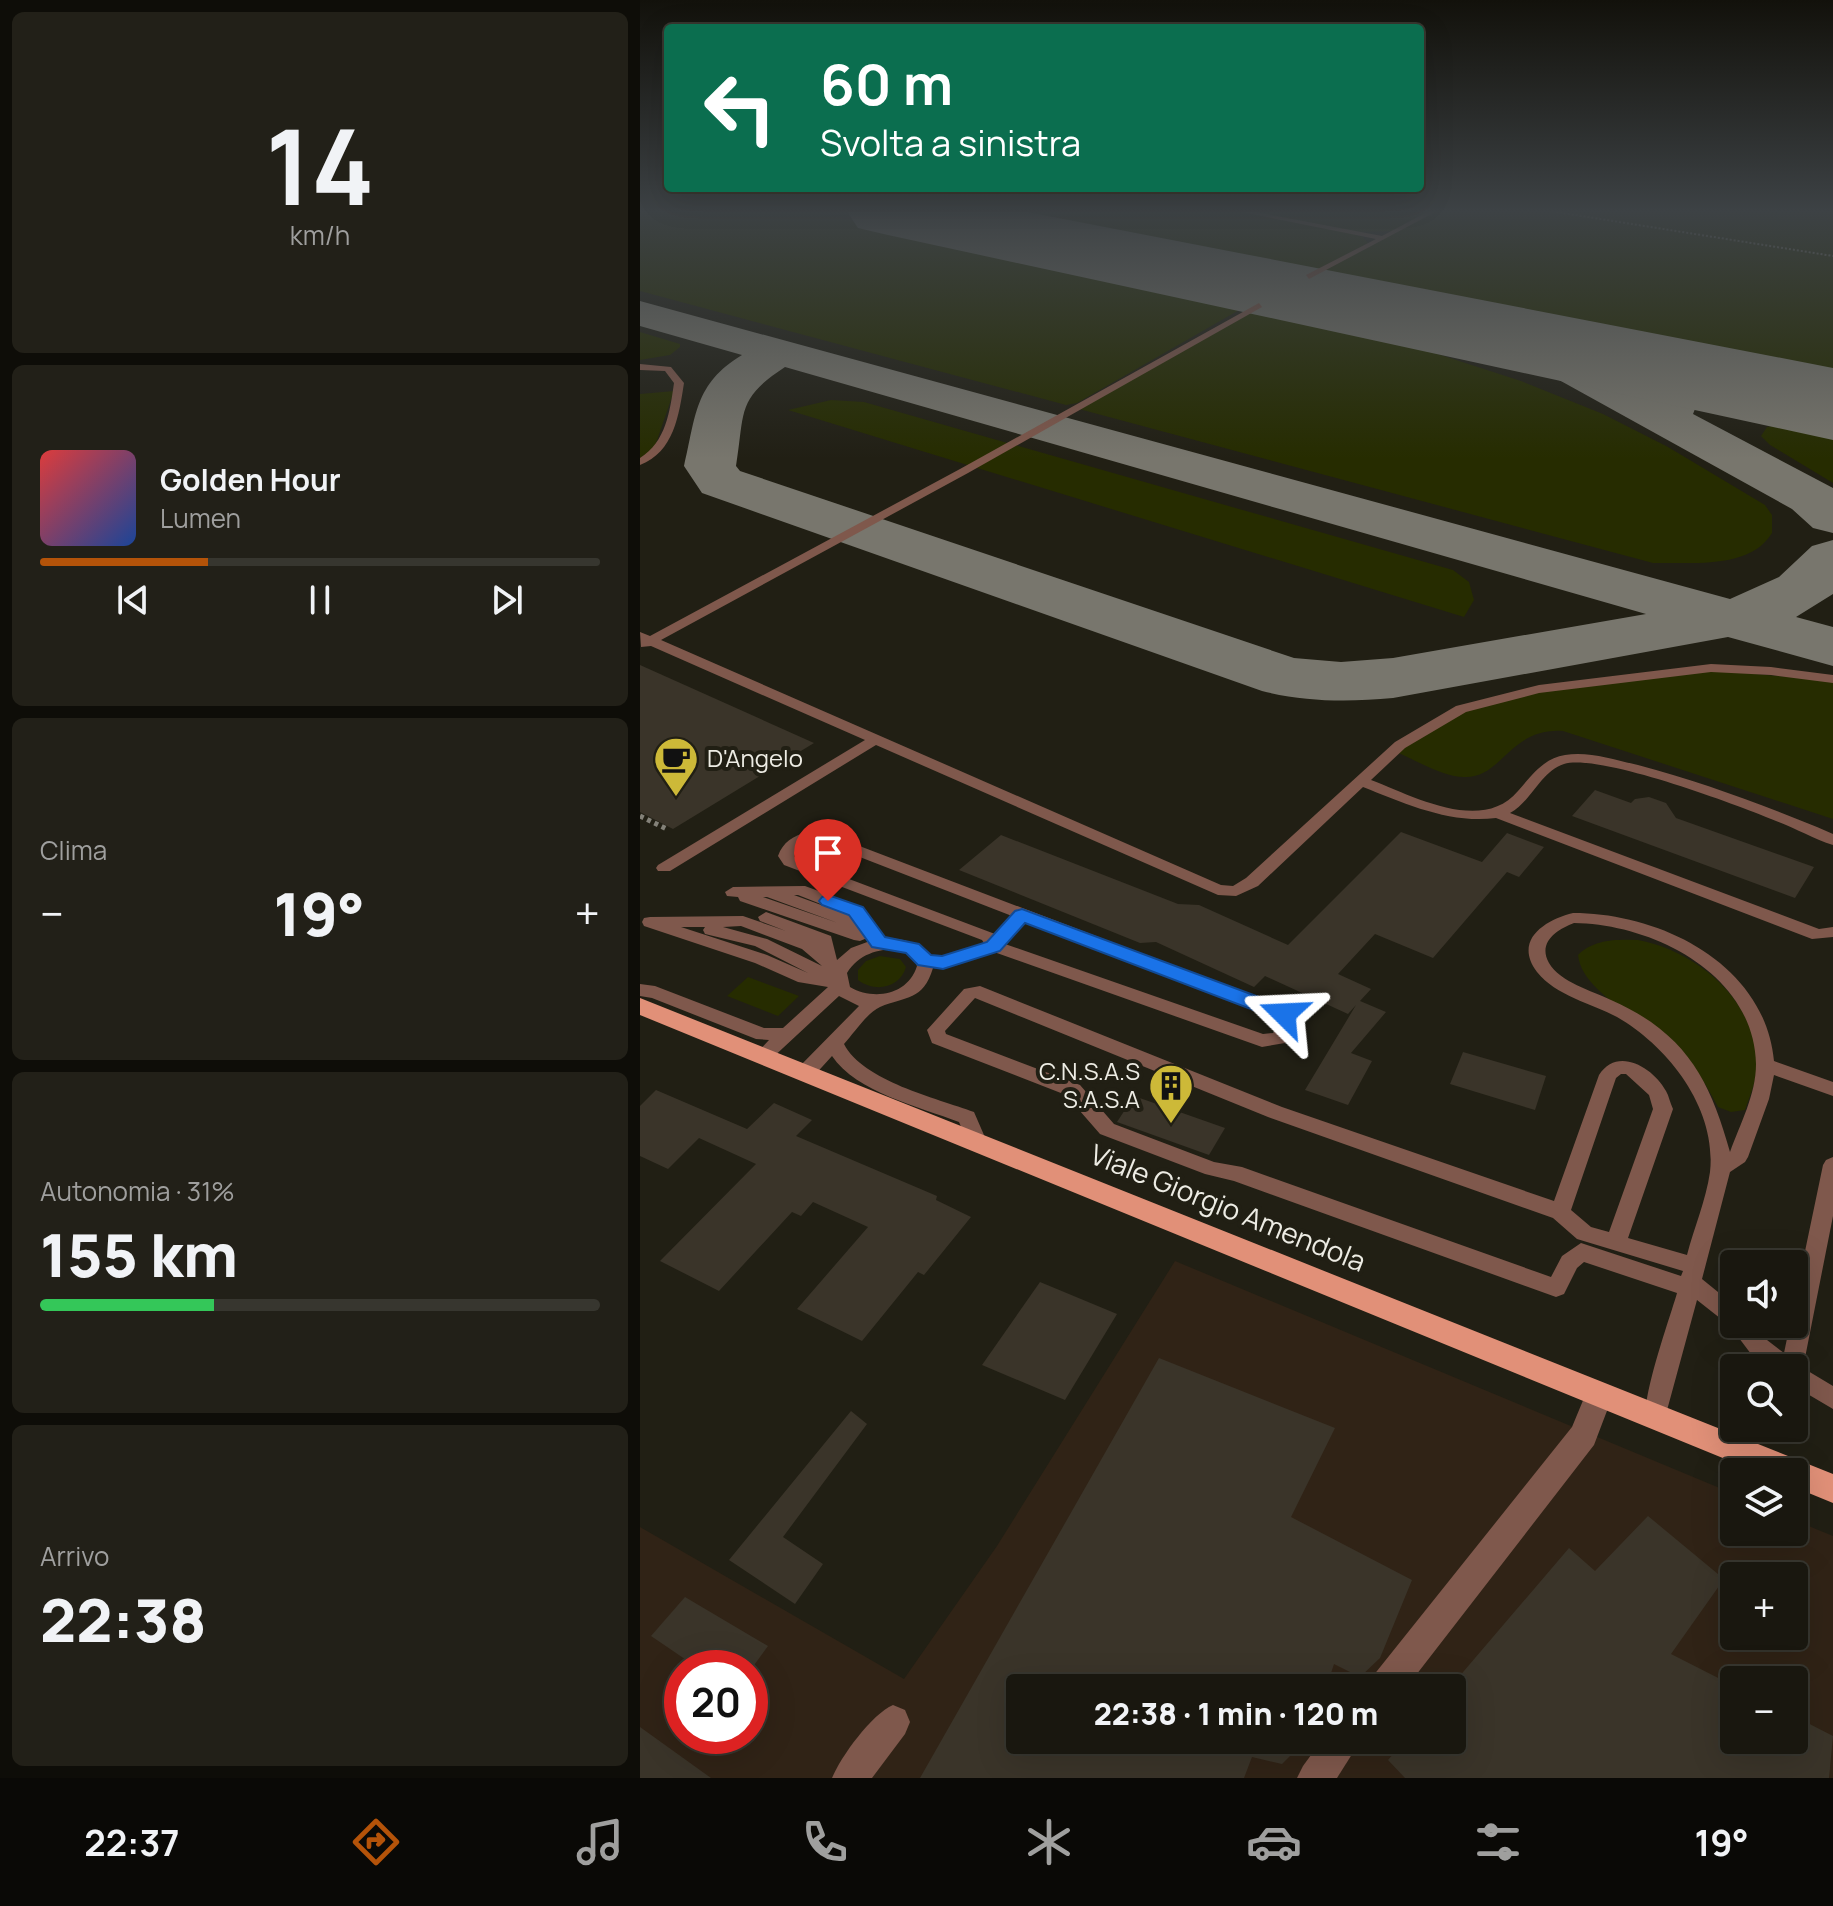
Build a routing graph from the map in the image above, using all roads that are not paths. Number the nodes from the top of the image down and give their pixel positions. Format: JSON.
{"nodes":[{"id":1,"x":1259,"y":305,"type":"dead end"},
{"id":2,"x":640,"y":367,"type":"edge"},
{"id":3,"x":640,"y":462,"type":"edge"},
{"id":4,"x":644,"y":641,"type":"edge"},
{"id":5,"x":1833,"y":679,"type":"edge"},
{"id":6,"x":876,"y":739,"type":"junction"},
{"id":7,"x":1361,"y":781,"type":"junction"},
{"id":8,"x":1499,"y":814,"type":"junction"},
{"id":9,"x":1833,"y":840,"type":"edge"},
{"id":10,"x":664,"y":868,"type":"dead end"},
{"id":11,"x":1022,"y":915,"type":"junction"},
{"id":12,"x":645,"y":922,"type":"edge"},
{"id":13,"x":1833,"y":932,"type":"edge"},
{"id":14,"x":879,"y":938,"type":"junction"},
{"id":15,"x":994,"y":946,"type":"junction"},
{"id":16,"x":925,"y":961,"type":"junction"},
{"id":17,"x":838,"y":984,"type":"junction"},
{"id":18,"x":640,"y":990,"type":"edge"},
{"id":19,"x":873,"y":1002,"type":"junction"},
{"id":20,"x":640,"y":1006,"type":"edge"},
{"id":21,"x":785,"y":1034,"type":"junction"},
{"id":22,"x":834,"y":1042,"type":"junction"},
{"id":23,"x":763,"y":1056,"type":"junction"},
{"id":24,"x":1765,"y":1065,"type":"junction"},
{"id":25,"x":805,"y":1073,"type":"junction"},
{"id":26,"x":1833,"y":1089,"type":"edge"},
{"id":27,"x":977,"y":1142,"type":"junction"},
{"id":28,"x":1833,"y":1165,"type":"edge"},
{"id":29,"x":1721,"y":1168,"type":"junction"},
{"id":30,"x":1560,"y":1212,"type":"junction"},
{"id":31,"x":1616,"y":1243,"type":"junction"},
{"id":32,"x":1691,"y":1279,"type":"junction"},
{"id":33,"x":1720,"y":1305,"type":"edge"},
{"id":34,"x":1752,"y":1338,"type":"edge"},
{"id":35,"x":1768,"y":1354,"type":"edge"},
{"id":36,"x":1795,"y":1354,"type":"edge"},
{"id":37,"x":1808,"y":1383,"type":"edge"},
{"id":38,"x":1599,"y":1395,"type":"junction"},
{"id":39,"x":1833,"y":1399,"type":"edge"},
{"id":40,"x":1655,"y":1417,"type":"junction"},
{"id":41,"x":1758,"y":1458,"type":"edge"},
{"id":42,"x":1808,"y":1478,"type":"edge"},
{"id":43,"x":1833,"y":1489,"type":"edge"},
{"id":44,"x":1396,"y":1674,"type":"edge"},
{"id":45,"x":893,"y":1722,"type":"dead end"},
{"id":46,"x":1333,"y":1754,"type":"edge"},
{"id":47,"x":850,"y":1778,"type":"edge"},
{"id":48,"x":1315,"y":1778,"type":"edge"}],
"edges":[{"from":1,"to":4,"type":"lane"},
{"from":2,"to":3,"type":"lane"},
{"from":4,"to":6,"type":"lane"},
{"from":5,"to":7,"type":"lane"},
{"from":6,"to":7,"type":"lane"},
{"from":6,"to":10,"type":"lane"},
{"from":7,"to":8,"type":"lane"},
{"from":8,"to":9,"type":"lane"},
{"from":8,"to":13,"type":"lane"},
{"from":11,"to":15,"type":"lane"},
{"from":11,"to":15,"type":"lane"},
{"from":11,"to":15,"type":"lane"},
{"from":12,"to":17,"type":"lane"},
{"from":12,"to":17,"type":"lane"},
{"from":14,"to":14,"type":"lane"},
{"from":14,"to":16,"type":"lane"},
{"from":14,"to":17,"type":"lane"},
{"from":15,"to":16,"type":"lane"},
{"from":16,"to":19,"type":"lane"},
{"from":17,"to":19,"type":"lane"},
{"from":17,"to":21,"type":"lane"},
{"from":18,"to":21,"type":"lane"},
{"from":19,"to":22,"type":"lane"},
{"from":20,"to":23,"type":"main road","name":"Viale Giorgio Amendola"},
{"from":21,"to":23,"type":"lane"},
{"from":22,"to":25,"type":"lane"},
{"from":22,"to":27,"type":"lane"},
{"from":23,"to":25,"type":"main road","name":"Viale Giorgio Amendola"},
{"from":24,"to":26,"type":"lane"},
{"from":24,"to":29,"type":"lane"},
{"from":24,"to":29,"type":"lane"},
{"from":25,"to":27,"type":"main road","name":"Viale Giorgio Amendola"},
{"from":27,"to":38,"type":"main road","name":"Viale Giorgio Amendola"},
{"from":28,"to":36,"type":"lane"},
{"from":29,"to":32,"type":"lane"},
{"from":30,"to":31,"type":"lane"},
{"from":30,"to":31,"type":"lane"},
{"from":30,"to":32,"type":"lane"},
{"from":31,"to":32,"type":"lane"},
{"from":32,"to":33,"type":"lane"},
{"from":32,"to":40,"type":"lane"},
{"from":34,"to":35,"type":"lane"},
{"from":37,"to":39,"type":"lane"},
{"from":38,"to":40,"type":"main road","name":"Viale Giorgio Amendola"},
{"from":38,"to":44,"type":"street"},
{"from":40,"to":41,"type":"main road","name":"Viale Giorgio Amendola"},
{"from":42,"to":43,"type":"main road","name":"Viale Giorgio Amendola"},
{"from":45,"to":47,"type":"street"},
{"from":46,"to":48,"type":"street"}]}
